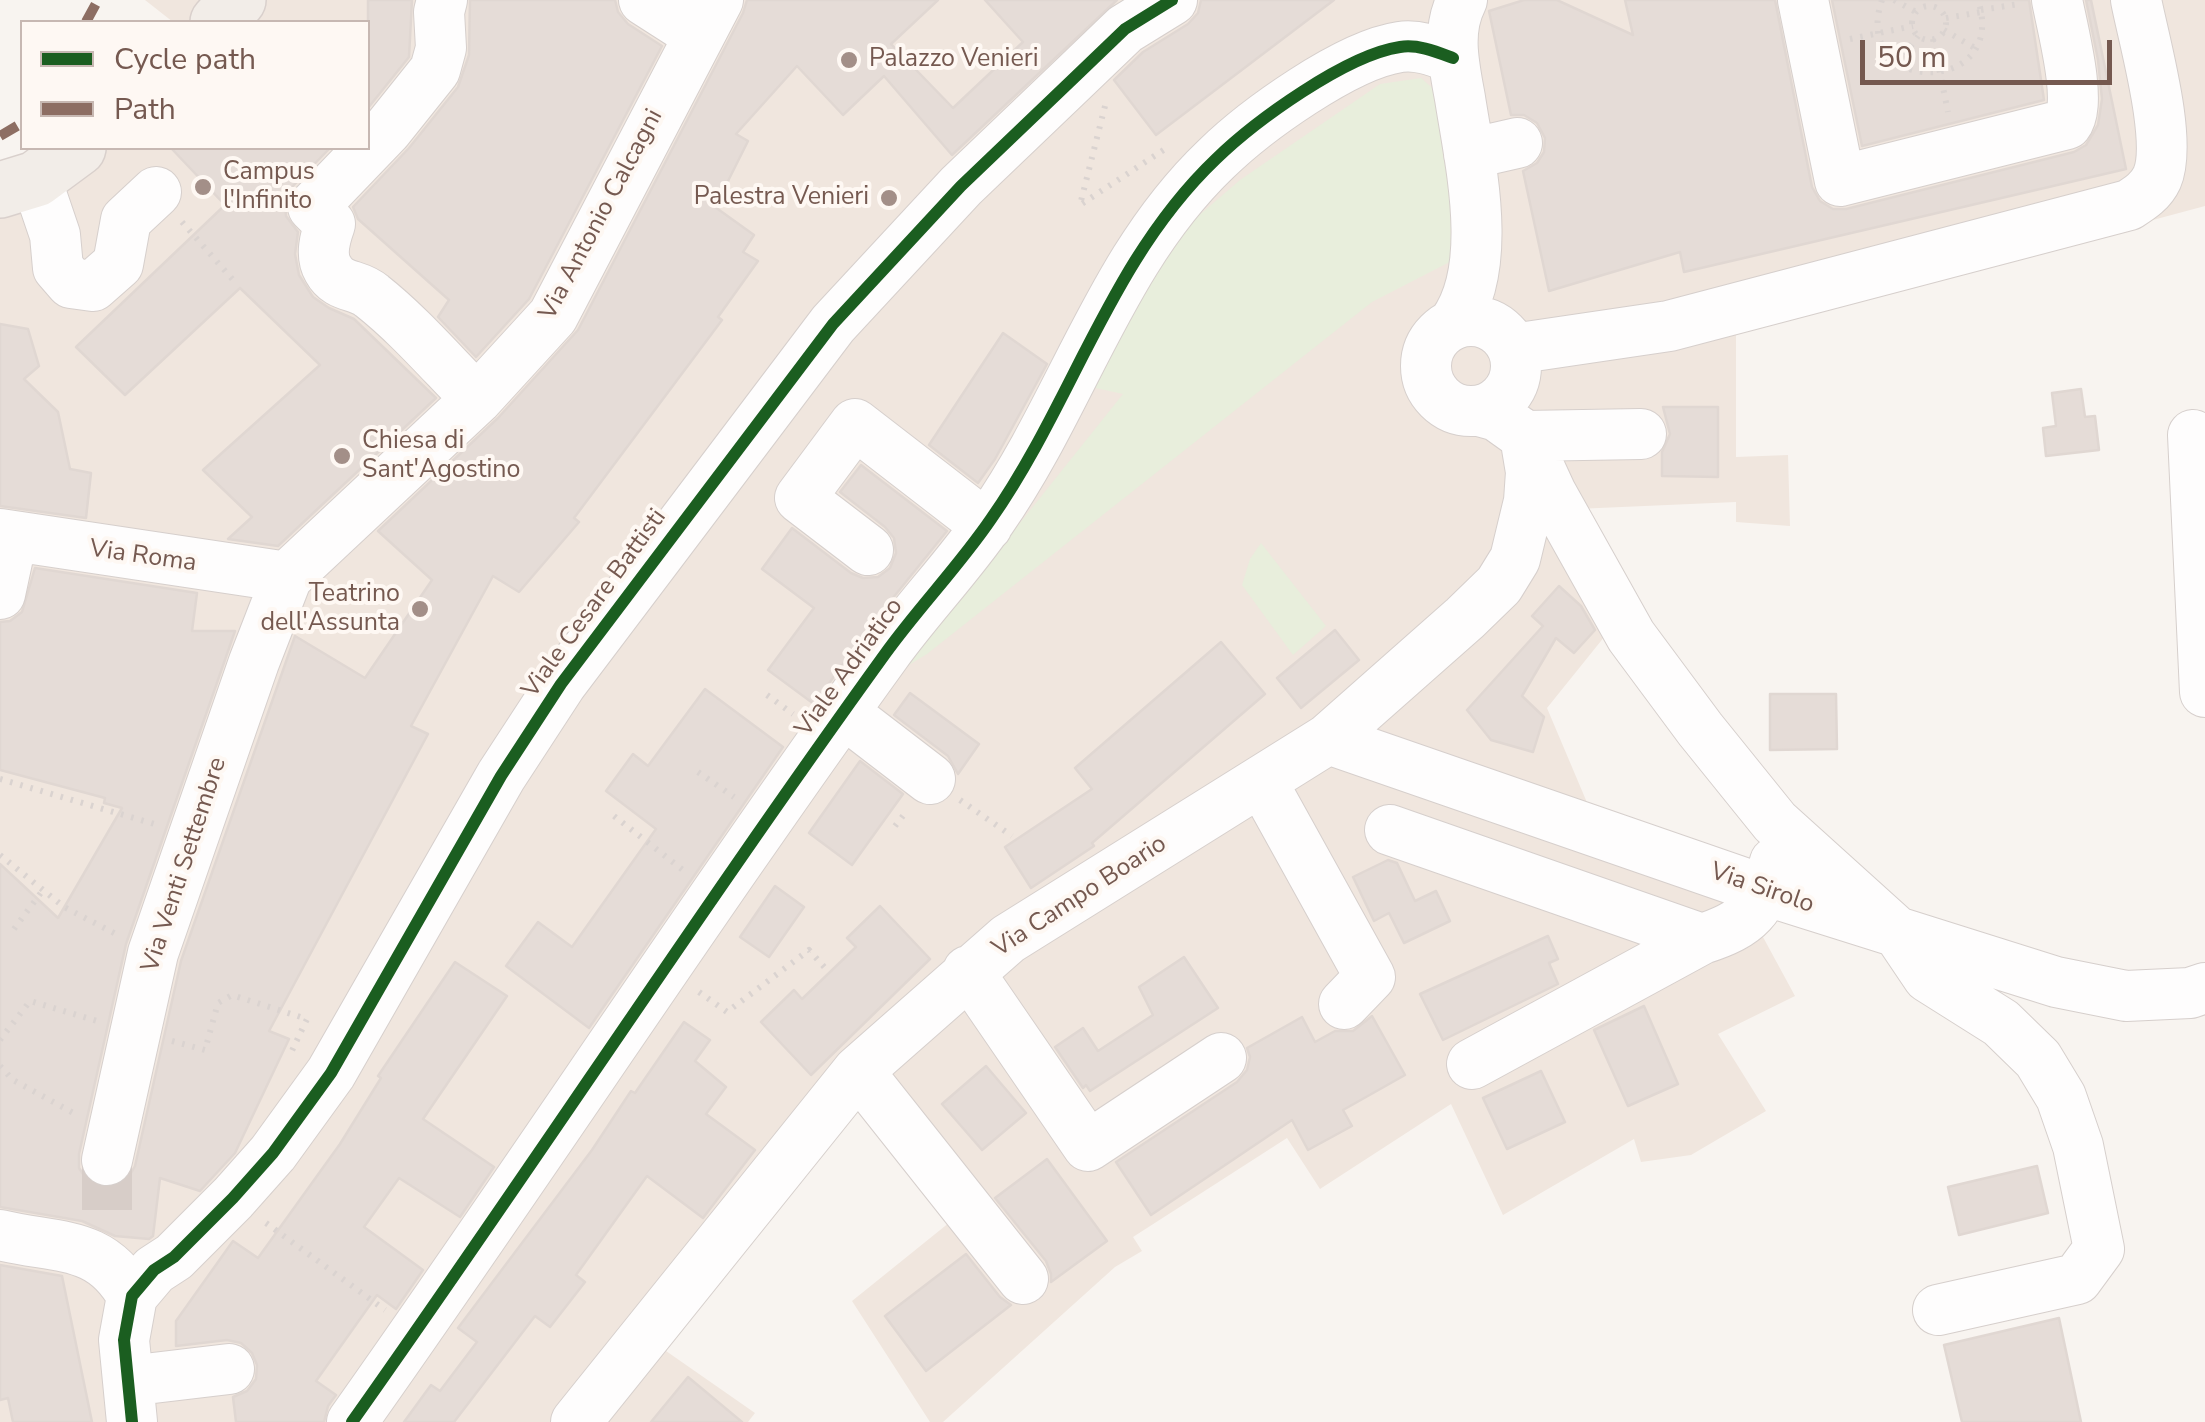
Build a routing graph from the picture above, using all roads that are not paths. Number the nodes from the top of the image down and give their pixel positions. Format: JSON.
{"nodes":[{"id":1,"x":238,"y":0,"type":"edge"},
{"id":2,"x":442,"y":0,"type":"edge"},
{"id":3,"x":644,"y":0,"type":"edge"},
{"id":4,"x":1172,"y":0,"type":"edge"},
{"id":5,"x":1462,"y":0,"type":"edge"},
{"id":6,"x":1804,"y":0,"type":"edge"},
{"id":7,"x":2136,"y":0,"type":"edge"},
{"id":8,"x":2038,"y":2,"type":"edge"},
{"id":9,"x":707,"y":17,"type":"edge"},
{"id":10,"x":220,"y":20,"type":"edge"},
{"id":11,"x":1453,"y":58,"type":"junction"},
{"id":12,"x":1517,"y":144,"type":"dead end"},
{"id":13,"x":370,"y":147,"type":"edge"},
{"id":14,"x":367,"y":150,"type":"edge"},
{"id":15,"x":1469,"y":154,"type":"junction"},
{"id":16,"x":38,"y":172,"type":"edge"},
{"id":17,"x":156,"y":192,"type":"road end"},
{"id":18,"x":1489,"y":359,"type":"junction"},
{"id":19,"x":478,"y":399,"type":"junction"},
{"id":20,"x":1641,"y":434,"type":"dead end"},
{"id":21,"x":2194,"y":435,"type":"dead end"},
{"id":22,"x":1525,"y":436,"type":"junction"},
{"id":23,"x":986,"y":526,"type":"junction"},
{"id":24,"x":6,"y":536,"type":"edge"},
{"id":25,"x":868,"y":550,"type":"dead end"},
{"id":26,"x":287,"y":578,"type":"junction"},
{"id":27,"x":0,"y":594,"type":"edge"},
{"id":28,"x":2204,"y":643,"type":"edge"},
{"id":29,"x":2205,"y":692,"type":"edge"},
{"id":30,"x":844,"y":714,"type":"junction"},
{"id":31,"x":1328,"y":739,"type":"junction"},
{"id":32,"x":930,"y":779,"type":"road end"},
{"id":33,"x":1262,"y":782,"type":"junction"},
{"id":34,"x":1775,"y":822,"type":"junction"},
{"id":35,"x":1390,"y":830,"type":"dead end"},
{"id":36,"x":1767,"y":891,"type":"junction"},
{"id":37,"x":1899,"y":934,"type":"junction"},
{"id":38,"x":1702,"y":940,"type":"junction"},
{"id":39,"x":968,"y":972,"type":"junction"},
{"id":40,"x":2205,"y":988,"type":"edge"},
{"id":41,"x":1344,"y":1004,"type":"dead end"},
{"id":42,"x":1221,"y":1058,"type":"dead end"},
{"id":43,"x":1472,"y":1064,"type":"dead end"},
{"id":44,"x":858,"y":1071,"type":"junction"},
{"id":45,"x":98,"y":1140,"type":"tunnel mouth"},
{"id":46,"x":0,"y":1235,"type":"edge"},
{"id":47,"x":116,"y":1265,"type":"junction"},
{"id":48,"x":1023,"y":1279,"type":"dead end"},
{"id":49,"x":1938,"y":1310,"type":"dead end"},
{"id":50,"x":229,"y":1369,"type":"dead end"},
{"id":51,"x":130,"y":1402,"type":"edge"},
{"id":52,"x":352,"y":1422,"type":"edge"},
{"id":53,"x":576,"y":1422,"type":"edge"}],
"edges":[{"from":1,"to":10,"type":"main road"},
{"from":2,"to":13,"type":"street"},
{"from":3,"to":9,"type":"street"},
{"from":4,"to":47,"type":"street","name":"Viale Cesare Battisti"},
{"from":5,"to":11,"type":"street"},
{"from":6,"to":8,"type":"street"},
{"from":7,"to":18,"type":"street"},
{"from":9,"to":19,"type":"street","name":"Via Antonio Calcagni"},
{"from":11,"to":15,"type":"street"},
{"from":11,"to":23,"type":"street","name":"Viale Adriatico"},
{"from":12,"to":15,"type":"street"},
{"from":14,"to":19,"type":"street"},
{"from":15,"to":18,"type":"street"},
{"from":16,"to":17,"type":"street"},
{"from":18,"to":22,"type":"street"},
{"from":19,"to":26,"type":"street","name":"Via Antonio Calcagni"},
{"from":20,"to":22,"type":"street"},
{"from":21,"to":28,"type":"street"},
{"from":22,"to":31,"type":"street","name":"Via Campo Boario"},
{"from":22,"to":34,"type":"street"},
{"from":23,"to":25,"type":"street"},
{"from":23,"to":30,"type":"street","name":"Viale Adriatico"},
{"from":24,"to":26,"type":"street","name":"Via Roma"},
{"from":24,"to":27,"type":"street"},
{"from":26,"to":45,"type":"street","name":"Via Venti Settembre"},
{"from":28,"to":29,"type":"street"},
{"from":30,"to":32,"type":"street"},
{"from":30,"to":52,"type":"street","name":"Viale Adriatico"},
{"from":31,"to":33,"type":"street","name":"Via Campo Boario"},
{"from":31,"to":36,"type":"street","name":"Via Sirolo"},
{"from":33,"to":39,"type":"street","name":"Via Campo Boario"},
{"from":33,"to":41,"type":"street"},
{"from":34,"to":36,"type":"street"},
{"from":34,"to":37,"type":"street"},
{"from":35,"to":38,"type":"street"},
{"from":36,"to":37,"type":"street","name":"Via Sirolo"},
{"from":36,"to":38,"type":"street"},
{"from":37,"to":40,"type":"street","name":"Via Sirolo"},
{"from":37,"to":49,"type":"street"},
{"from":38,"to":43,"type":"street"},
{"from":39,"to":42,"type":"street"},
{"from":39,"to":44,"type":"street","name":"Via Campo Boario"},
{"from":44,"to":48,"type":"street"},
{"from":44,"to":53,"type":"street","name":"Via Campo Boario"},
{"from":46,"to":47,"type":"street"},
{"from":47,"to":51,"type":"street"},
{"from":50,"to":51,"type":"street"}]}
